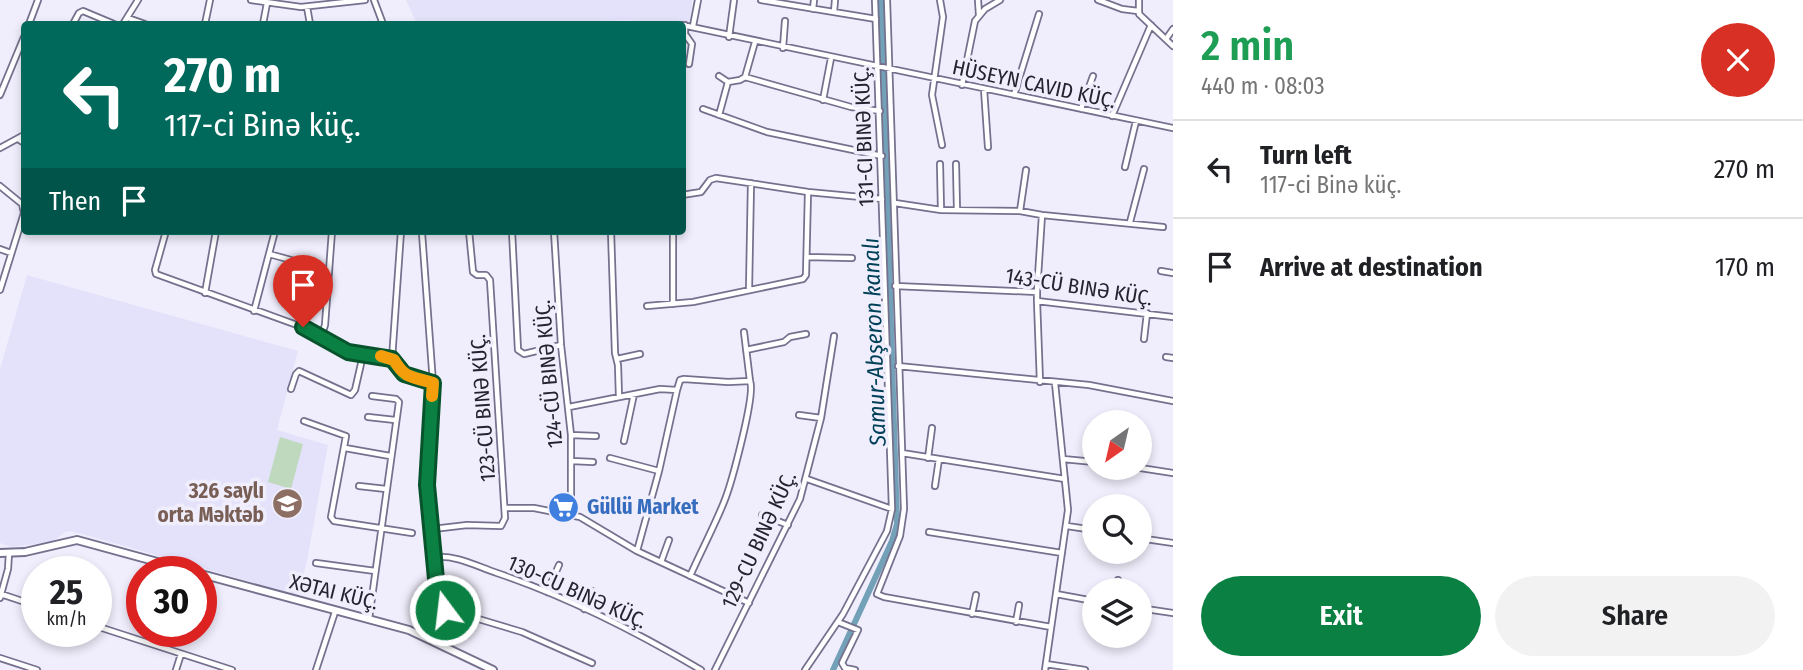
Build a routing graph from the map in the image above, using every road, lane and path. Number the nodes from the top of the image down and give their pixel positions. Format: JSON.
{"nodes":[{"id":1,"x":38,"y":0,"type":"edge"},
{"id":2,"x":138,"y":0,"type":"edge"},
{"id":3,"x":210,"y":0,"type":"edge"},
{"id":4,"x":251,"y":0,"type":"edge"},
{"id":5,"x":300,"y":0,"type":"edge"},
{"id":6,"x":365,"y":0,"type":"edge"},
{"id":7,"x":374,"y":0,"type":"edge"},
{"id":8,"x":698,"y":0,"type":"edge"},
{"id":9,"x":734,"y":0,"type":"edge"},
{"id":10,"x":761,"y":0,"type":"edge"},
{"id":11,"x":814,"y":0,"type":"edge"},
{"id":12,"x":835,"y":0,"type":"edge"},
{"id":13,"x":875,"y":0,"type":"edge"},
{"id":14,"x":887,"y":0,"type":"edge"},
{"id":15,"x":940,"y":0,"type":"edge"},
{"id":16,"x":978,"y":0,"type":"edge"},
{"id":17,"x":1000,"y":0,"type":"edge"},
{"id":18,"x":1098,"y":0,"type":"edge"},
{"id":19,"x":1139,"y":0,"type":"edge"},
{"id":20,"x":267,"y":3,"type":"junction"},
{"id":21,"x":301,"y":7,"type":"junction"},
{"id":22,"x":307,"y":7,"type":"junction"},
{"id":23,"x":813,"y":9,"type":"junction"},
{"id":24,"x":1138,"y":11,"type":"junction"},
{"id":25,"x":834,"y":12,"type":"junction"},
{"id":26,"x":1039,"y":13,"type":"dead end"},
{"id":27,"x":979,"y":15,"type":"junction"},
{"id":28,"x":128,"y":18,"type":"junction"},
{"id":29,"x":876,"y":19,"type":"junction"},
{"id":30,"x":30,"y":21,"type":"edge"},
{"id":31,"x":75,"y":21,"type":"edge"},
{"id":32,"x":107,"y":21,"type":"edge"},
{"id":33,"x":126,"y":21,"type":"edge"},
{"id":34,"x":136,"y":21,"type":"edge"},
{"id":35,"x":206,"y":21,"type":"edge"},
{"id":36,"x":264,"y":21,"type":"edge"},
{"id":37,"x":309,"y":21,"type":"edge"},
{"id":38,"x":382,"y":21,"type":"edge"},
{"id":39,"x":785,"y":21,"type":"dead end"},
{"id":40,"x":686,"y":25,"type":"edge"},
{"id":41,"x":693,"y":26,"type":"junction"},
{"id":42,"x":1151,"y":26,"type":"junction"},
{"id":43,"x":1173,"y":29,"type":"edge"},
{"id":44,"x":686,"y":35,"type":"edge"},
{"id":45,"x":729,"y":37,"type":"junction"},
{"id":46,"x":1166,"y":40,"type":"junction"},
{"id":47,"x":755,"y":42,"type":"junction"},
{"id":48,"x":21,"y":44,"type":"edge"},
{"id":49,"x":1173,"y":46,"type":"edge"},
{"id":50,"x":783,"y":48,"type":"junction"},
{"id":51,"x":831,"y":58,"type":"junction"},
{"id":52,"x":689,"y":64,"type":"dead end"},
{"id":53,"x":877,"y":68,"type":"junction"},
{"id":54,"x":889,"y":70,"type":"junction"},
{"id":55,"x":719,"y":76,"type":"dead end"},
{"id":56,"x":1093,"y":76,"type":"dead end"},
{"id":57,"x":745,"y":77,"type":"junction"},
{"id":58,"x":933,"y":79,"type":"junction"},
{"id":59,"x":728,"y":82,"type":"junction"},
{"id":60,"x":962,"y":85,"type":"junction"},
{"id":61,"x":2,"y":86,"type":"edge"},
{"id":62,"x":984,"y":89,"type":"junction"},
{"id":63,"x":0,"y":95,"type":"edge"},
{"id":64,"x":1014,"y":95,"type":"junction"},
{"id":65,"x":823,"y":100,"type":"junction"},
{"id":66,"x":703,"y":109,"type":"dead end"},
{"id":67,"x":1081,"y":109,"type":"junction"},
{"id":68,"x":880,"y":111,"type":"junction"},
{"id":69,"x":719,"y":115,"type":"junction"},
{"id":70,"x":1112,"y":116,"type":"junction"},
{"id":71,"x":1136,"y":121,"type":"junction"},
{"id":72,"x":1173,"y":128,"type":"edge"},
{"id":73,"x":21,"y":137,"type":"edge"},
{"id":74,"x":18,"y":139,"type":"junction"},
{"id":75,"x":21,"y":141,"type":"edge"},
{"id":76,"x":942,"y":145,"type":"dead end"},
{"id":77,"x":988,"y":147,"type":"dead end"},
{"id":78,"x":0,"y":148,"type":"edge"},
{"id":79,"x":882,"y":156,"type":"junction"},
{"id":80,"x":940,"y":164,"type":"dead end"},
{"id":81,"x":956,"y":164,"type":"dead end"},
{"id":82,"x":1125,"y":167,"type":"dead end"},
{"id":83,"x":1144,"y":169,"type":"dead end"},
{"id":84,"x":1026,"y":170,"type":"dead end"},
{"id":85,"x":751,"y":183,"type":"junction"},
{"id":86,"x":0,"y":186,"type":"edge"},
{"id":87,"x":808,"y":192,"type":"junction"},
{"id":88,"x":686,"y":194,"type":"edge"},
{"id":89,"x":882,"y":199,"type":"junction"},
{"id":90,"x":895,"y":203,"type":"junction"},
{"id":91,"x":21,"y":204,"type":"edge"},
{"id":92,"x":942,"y":210,"type":"junction"},
{"id":93,"x":957,"y":210,"type":"junction"},
{"id":94,"x":1020,"y":211,"type":"junction"},
{"id":95,"x":1042,"y":215,"type":"junction"},
{"id":96,"x":1130,"y":222,"type":"junction"},
{"id":97,"x":21,"y":223,"type":"edge"},
{"id":98,"x":1163,"y":227,"type":"dead end"},
{"id":99,"x":165,"y":235,"type":"edge"},
{"id":100,"x":215,"y":235,"type":"edge"},
{"id":101,"x":274,"y":235,"type":"edge"},
{"id":102,"x":332,"y":235,"type":"edge"},
{"id":103,"x":401,"y":235,"type":"edge"},
{"id":104,"x":422,"y":235,"type":"edge"},
{"id":105,"x":469,"y":235,"type":"edge"},
{"id":106,"x":512,"y":235,"type":"edge"},
{"id":107,"x":555,"y":235,"type":"edge"},
{"id":108,"x":611,"y":235,"type":"edge"},
{"id":109,"x":673,"y":235,"type":"edge"},
{"id":110,"x":0,"y":249,"type":"edge"},
{"id":111,"x":11,"y":253,"type":"junction"},
{"id":112,"x":269,"y":254,"type":"junction"},
{"id":113,"x":807,"y":257,"type":"junction"},
{"id":114,"x":852,"y":258,"type":"dead end"},
{"id":115,"x":291,"y":260,"type":"dead end"},
{"id":116,"x":1161,"y":271,"type":"dead end"},
{"id":117,"x":1173,"y":273,"type":"edge"},
{"id":118,"x":1,"y":281,"type":"edge"},
{"id":119,"x":895,"y":286,"type":"junction"},
{"id":120,"x":0,"y":290,"type":"edge"},
{"id":121,"x":749,"y":290,"type":"junction"},
{"id":122,"x":1037,"y":292,"type":"junction"},
{"id":123,"x":205,"y":293,"type":"junction"},
{"id":124,"x":1037,"y":301,"type":"junction"},
{"id":125,"x":673,"y":304,"type":"junction"},
{"id":126,"x":647,"y":306,"type":"dead end"},
{"id":127,"x":254,"y":311,"type":"junction"},
{"id":128,"x":1147,"y":313,"type":"junction"},
{"id":129,"x":1173,"y":317,"type":"edge"},
{"id":130,"x":744,"y":332,"type":"dead end"},
{"id":131,"x":806,"y":334,"type":"dead end"},
{"id":132,"x":321,"y":337,"type":"junction"},
{"id":133,"x":834,"y":337,"type":"dead end"},
{"id":134,"x":1144,"y":339,"type":"dead end"},
{"id":135,"x":561,"y":345,"type":"junction"},
{"id":136,"x":746,"y":351,"type":"junction"},
{"id":137,"x":640,"y":354,"type":"dead end"},
{"id":138,"x":363,"y":355,"type":"junction"},
{"id":139,"x":1166,"y":357,"type":"dead end"},
{"id":140,"x":1173,"y":358,"type":"edge"},
{"id":141,"x":392,"y":359,"type":"junction"},
{"id":142,"x":617,"y":359,"type":"junction"},
{"id":143,"x":898,"y":366,"type":"junction"},
{"id":144,"x":750,"y":382,"type":"junction"},
{"id":145,"x":1040,"y":382,"type":"junction"},
{"id":146,"x":433,"y":383,"type":"junction"},
{"id":147,"x":1055,"y":383,"type":"junction"},
{"id":148,"x":291,"y":388,"type":"dead end"},
{"id":149,"x":677,"y":390,"type":"junction"},
{"id":150,"x":634,"y":394,"type":"junction"},
{"id":151,"x":372,"y":396,"type":"dead end"},
{"id":152,"x":619,"y":397,"type":"junction"},
{"id":153,"x":1173,"y":401,"type":"edge"},
{"id":154,"x":569,"y":407,"type":"junction"},
{"id":155,"x":799,"y":415,"type":"dead end"},
{"id":156,"x":368,"y":417,"type":"dead end"},
{"id":157,"x":821,"y":418,"type":"junction"},
{"id":158,"x":396,"y":420,"type":"junction"},
{"id":159,"x":304,"y":421,"type":"dead end"},
{"id":160,"x":932,"y":428,"type":"dead end"},
{"id":161,"x":571,"y":435,"type":"junction"},
{"id":162,"x":596,"y":436,"type":"dead end"},
{"id":163,"x":624,"y":441,"type":"dead end"},
{"id":164,"x":345,"y":449,"type":"junction"},
{"id":165,"x":902,"y":453,"type":"junction"},
{"id":166,"x":390,"y":456,"type":"junction"},
{"id":167,"x":928,"y":457,"type":"junction"},
{"id":168,"x":610,"y":458,"type":"dead end"},
{"id":169,"x":939,"y":459,"type":"junction"},
{"id":170,"x":1063,"y":459,"type":"junction"},
{"id":171,"x":1082,"y":460,"type":"edge"},
{"id":172,"x":572,"y":461,"type":"junction"},
{"id":173,"x":593,"y":462,"type":"dead end"},
{"id":174,"x":1152,"y":470,"type":"edge"},
{"id":175,"x":659,"y":471,"type":"junction"},
{"id":176,"x":1173,"y":473,"type":"edge"},
{"id":177,"x":807,"y":479,"type":"junction"},
{"id":178,"x":1065,"y":479,"type":"junction"},
{"id":179,"x":359,"y":486,"type":"dead end"},
{"id":180,"x":936,"y":486,"type":"dead end"},
{"id":181,"x":386,"y":489,"type":"junction"},
{"id":182,"x":505,"y":508,"type":"junction"},
{"id":183,"x":892,"y":509,"type":"junction"},
{"id":184,"x":571,"y":514,"type":"junction"},
{"id":185,"x":762,"y":515,"type":"dead end"},
{"id":186,"x":788,"y":525,"type":"junction"},
{"id":187,"x":1067,"y":526,"type":"junction"},
{"id":188,"x":381,"y":528,"type":"junction"},
{"id":189,"x":1082,"y":528,"type":"edge"},
{"id":190,"x":433,"y":529,"type":"junction"},
{"id":191,"x":929,"y":532,"type":"dead end"},
{"id":192,"x":412,"y":533,"type":"dead end"},
{"id":193,"x":668,"y":540,"type":"dead end"},
{"id":194,"x":1152,"y":540,"type":"edge"},
{"id":195,"x":1173,"y":543,"type":"edge"},
{"id":196,"x":637,"y":551,"type":"junction"},
{"id":197,"x":0,"y":553,"type":"edge"},
{"id":198,"x":9,"y":553,"type":"junction"},
{"id":199,"x":1062,"y":553,"type":"junction"},
{"id":200,"x":136,"y":556,"type":"edge"},
{"id":201,"x":435,"y":556,"type":"junction"},
{"id":202,"x":661,"y":562,"type":"junction"},
{"id":203,"x":316,"y":563,"type":"dead end"},
{"id":204,"x":559,"y":565,"type":"dead end"},
{"id":205,"x":375,"y":571,"type":"junction"},
{"id":206,"x":690,"y":576,"type":"junction"},
{"id":207,"x":217,"y":578,"type":"edge"},
{"id":208,"x":592,"y":591,"type":"dead end"},
{"id":209,"x":547,"y":592,"type":"junction"},
{"id":210,"x":1056,"y":594,"type":"junction"},
{"id":211,"x":0,"y":595,"type":"edge"},
{"id":212,"x":976,"y":595,"type":"dead end"},
{"id":213,"x":1082,"y":599,"type":"edge"},
{"id":214,"x":21,"y":601,"type":"edge"},
{"id":215,"x":749,"y":603,"type":"junction"},
{"id":216,"x":1019,"y":604,"type":"dead end"},
{"id":217,"x":445,"y":610,"type":"junction"},
{"id":218,"x":584,"y":610,"type":"junction"},
{"id":219,"x":1152,"y":610,"type":"edge"},
{"id":220,"x":335,"y":611,"type":"junction"},
{"id":221,"x":972,"y":614,"type":"junction"},
{"id":222,"x":1173,"y":614,"type":"edge"},
{"id":223,"x":369,"y":619,"type":"junction"},
{"id":224,"x":838,"y":622,"type":"junction"},
{"id":225,"x":1016,"y":622,"type":"junction"},
{"id":226,"x":1051,"y":627,"type":"junction"},
{"id":227,"x":112,"y":631,"type":"edge"},
{"id":228,"x":435,"y":642,"type":"junction"},
{"id":229,"x":181,"y":654,"type":"junction"},
{"id":230,"x":0,"y":658,"type":"edge"},
{"id":231,"x":593,"y":663,"type":"dead end"},
{"id":232,"x":1045,"y":667,"type":"edge"},
{"id":233,"x":37,"y":670,"type":"edge"},
{"id":234,"x":176,"y":670,"type":"edge"},
{"id":235,"x":232,"y":670,"type":"edge"},
{"id":236,"x":316,"y":670,"type":"edge"},
{"id":237,"x":493,"y":670,"type":"edge"},
{"id":238,"x":701,"y":670,"type":"edge"},
{"id":239,"x":715,"y":670,"type":"edge"},
{"id":240,"x":805,"y":670,"type":"edge"},
{"id":241,"x":855,"y":670,"type":"edge"},
{"id":242,"x":1085,"y":670,"type":"edge"}],
"edges":[{"from":1,"to":30,"type":"street"},
{"from":2,"to":28,"type":"street"},
{"from":3,"to":35,"type":"street"},
{"from":4,"to":20,"type":"street"},
{"from":5,"to":21,"type":"street"},
{"from":6,"to":22,"type":"street"},
{"from":7,"to":38,"type":"street"},
{"from":8,"to":41,"type":"street"},
{"from":9,"to":45,"type":"street"},
{"from":10,"to":23,"type":"street"},
{"from":11,"to":23,"type":"street"},
{"from":12,"to":25,"type":"street"},
{"from":13,"to":29,"type":"street","name":"131-CI BINƏ KÜÇ."},
{"from":14,"to":54,"type":"street"},
{"from":15,"to":58,"type":"street"},
{"from":16,"to":27,"type":"street"},
{"from":17,"to":27,"type":"street"},
{"from":18,"to":24,"type":"street"},
{"from":19,"to":24,"type":"street"},
{"from":20,"to":21,"type":"street"},
{"from":20,"to":36,"type":"street"},
{"from":21,"to":22,"type":"street"},
{"from":22,"to":37,"type":"street"},
{"from":23,"to":25,"type":"street"},
{"from":24,"to":42,"type":"street"},
{"from":25,"to":29,"type":"street"},
{"from":26,"to":64,"type":"street"},
{"from":27,"to":60,"type":"street"},
{"from":28,"to":33,"type":"street"},
{"from":28,"to":34,"type":"street"},
{"from":29,"to":53,"type":"street","name":"131-CI BINƏ KÜÇ."},
{"from":31,"to":32,"type":"street"},
{"from":39,"to":50,"type":"street"},
{"from":40,"to":41,"type":"street"},
{"from":41,"to":45,"type":"street"},
{"from":42,"to":46,"type":"street"},
{"from":42,"to":70,"type":"street"},
{"from":43,"to":46,"type":"street"},
{"from":44,"to":52,"type":"street"},
{"from":45,"to":47,"type":"street"},
{"from":46,"to":49,"type":"street"},
{"from":47,"to":50,"type":"street"},
{"from":47,"to":57,"type":"street"},
{"from":48,"to":61,"type":"street"},
{"from":50,"to":51,"type":"street"},
{"from":51,"to":53,"type":"street"},
{"from":51,"to":65,"type":"street"},
{"from":53,"to":54,"type":"street","name":"HÜSEYN CAVID KÜÇ."},
{"from":53,"to":68,"type":"street","name":"131-CI BINƏ KÜÇ."},
{"from":54,"to":58,"type":"street","name":"HÜSEYN CAVID KÜÇ."},
{"from":54,"to":90,"type":"street"},
{"from":55,"to":59,"type":"street"},
{"from":56,"to":67,"type":"street"},
{"from":57,"to":59,"type":"street"},
{"from":57,"to":65,"type":"street"},
{"from":58,"to":60,"type":"street","name":"HÜSEYN CAVID KÜÇ."},
{"from":58,"to":76,"type":"street"},
{"from":59,"to":69,"type":"street"},
{"from":60,"to":62,"type":"street","name":"HÜSEYN CAVID KÜÇ."},
{"from":61,"to":63,"type":"street"},
{"from":62,"to":64,"type":"street","name":"HÜSEYN CAVID KÜÇ."},
{"from":62,"to":77,"type":"street"},
{"from":64,"to":67,"type":"street","name":"HÜSEYN CAVID KÜÇ."},
{"from":65,"to":68,"type":"street"},
{"from":66,"to":69,"type":"street"},
{"from":67,"to":70,"type":"street","name":"HÜSEYN CAVID KÜÇ."},
{"from":68,"to":79,"type":"street","name":"131-CI BINƏ KÜÇ."},
{"from":69,"to":79,"type":"street"},
{"from":70,"to":71,"type":"street","name":"HÜSEYN CAVID KÜÇ."},
{"from":71,"to":72,"type":"street","name":"HÜSEYN CAVID KÜÇ."},
{"from":71,"to":82,"type":"street"},
{"from":73,"to":74,"type":"street"},
{"from":74,"to":75,"type":"street"},
{"from":74,"to":78,"type":"street"},
{"from":79,"to":89,"type":"street","name":"131-CI BINƏ KÜÇ."},
{"from":80,"to":92,"type":"street"},
{"from":81,"to":93,"type":"street"},
{"from":83,"to":96,"type":"street"},
{"from":84,"to":94,"type":"street"},
{"from":85,"to":87,"type":"street"},
{"from":85,"to":88,"type":"street"},
{"from":85,"to":121,"type":"street"},
{"from":86,"to":91,"type":"street"},
{"from":87,"to":89,"type":"street"},
{"from":87,"to":113,"type":"street"},
{"from":89,"to":183,"type":"street","name":"131-CI BINƏ KÜÇ."},
{"from":90,"to":92,"type":"street"},
{"from":90,"to":119,"type":"street"},
{"from":92,"to":93,"type":"street"},
{"from":93,"to":94,"type":"street"},
{"from":94,"to":95,"type":"street"},
{"from":95,"to":96,"type":"street"},
{"from":95,"to":122,"type":"street"},
{"from":96,"to":98,"type":"street"},
{"from":97,"to":111,"type":"street"},
{"from":99,"to":123,"type":"street"},
{"from":100,"to":123,"type":"street"},
{"from":101,"to":112,"type":"street"},
{"from":102,"to":132,"type":"street"},
{"from":103,"to":141,"type":"street"},
{"from":104,"to":146,"type":"street"},
{"from":105,"to":182,"type":"street","name":"123-CÜ BINƏ KÜÇ."},
{"from":106,"to":135,"type":"street"},
{"from":107,"to":135,"type":"street","name":"124-CÜ BINƏ KÜÇ."},
{"from":108,"to":142,"type":"street"},
{"from":109,"to":125,"type":"street"},
{"from":110,"to":111,"type":"street"},
{"from":111,"to":118,"type":"street"},
{"from":112,"to":115,"type":"street"},
{"from":112,"to":127,"type":"street"},
{"from":113,"to":114,"type":"street"},
{"from":113,"to":121,"type":"street"},
{"from":116,"to":117,"type":"street"},
{"from":118,"to":120,"type":"street"},
{"from":119,"to":122,"type":"street","name":"143-CÜ BINƏ KÜÇ."},
{"from":119,"to":143,"type":"street"},
{"from":121,"to":125,"type":"street"},
{"from":122,"to":124,"type":"street","name":"143-CÜ BINƏ KÜÇ."},
{"from":123,"to":127,"type":"street"},
{"from":124,"to":128,"type":"street","name":"143-CÜ BINƏ KÜÇ."},
{"from":124,"to":145,"type":"street"},
{"from":125,"to":126,"type":"street"},
{"from":127,"to":132,"type":"street"},
{"from":128,"to":129,"type":"street","name":"143-CÜ BINƏ KÜÇ."},
{"from":128,"to":134,"type":"street"},
{"from":130,"to":136,"type":"street"},
{"from":131,"to":136,"type":"street"},
{"from":132,"to":138,"type":"street"},
{"from":133,"to":157,"type":"street","name":"129-CU BINƏ KÜÇ."},
{"from":135,"to":154,"type":"street","name":"124-CÜ BINƏ KÜÇ."},
{"from":136,"to":144,"type":"street"},
{"from":137,"to":142,"type":"street"},
{"from":138,"to":141,"type":"street"},
{"from":138,"to":148,"type":"street"},
{"from":139,"to":140,"type":"street"},
{"from":141,"to":146,"type":"street"},
{"from":142,"to":152,"type":"street"},
{"from":143,"to":145,"type":"street"},
{"from":143,"to":165,"type":"street"},
{"from":144,"to":149,"type":"street"},
{"from":144,"to":206,"type":"street"},
{"from":145,"to":147,"type":"street"},
{"from":146,"to":190,"type":"street"},
{"from":147,"to":153,"type":"street"},
{"from":147,"to":170,"type":"street"},
{"from":149,"to":150,"type":"street"},
{"from":149,"to":175,"type":"street"},
{"from":150,"to":152,"type":"street"},
{"from":150,"to":163,"type":"street"},
{"from":151,"to":158,"type":"street"},
{"from":152,"to":154,"type":"street"},
{"from":154,"to":161,"type":"street","name":"124-CÜ BINƏ KÜÇ."},
{"from":155,"to":157,"type":"street"},
{"from":156,"to":158,"type":"street"},
{"from":157,"to":177,"type":"street","name":"129-CU BINƏ KÜÇ."},
{"from":158,"to":166,"type":"street"},
{"from":159,"to":164,"type":"street"},
{"from":160,"to":167,"type":"street"},
{"from":161,"to":162,"type":"street"},
{"from":161,"to":172,"type":"street","name":"124-CÜ BINƏ KÜÇ."},
{"from":164,"to":166,"type":"street"},
{"from":164,"to":188,"type":"street"},
{"from":165,"to":167,"type":"street"},
{"from":165,"to":221,"type":"street"},
{"from":166,"to":181,"type":"street"},
{"from":167,"to":169,"type":"street"},
{"from":168,"to":175,"type":"street"},
{"from":169,"to":178,"type":"street"},
{"from":169,"to":180,"type":"street"},
{"from":170,"to":171,"type":"street"},
{"from":170,"to":178,"type":"street"},
{"from":172,"to":173,"type":"street"},
{"from":172,"to":184,"type":"street","name":"124-CÜ BINƏ KÜÇ."},
{"from":174,"to":176,"type":"street"},
{"from":175,"to":196,"type":"street"},
{"from":177,"to":183,"type":"street"},
{"from":177,"to":186,"type":"street","name":"129-CU BINƏ KÜÇ."},
{"from":178,"to":187,"type":"street"},
{"from":179,"to":181,"type":"street"},
{"from":181,"to":188,"type":"street"},
{"from":182,"to":184,"type":"street"},
{"from":182,"to":190,"type":"street","name":"123-CÜ BINƏ KÜÇ."},
{"from":183,"to":224,"type":"street","name":"131-CI BINƏ KÜÇ."},
{"from":184,"to":196,"type":"street"},
{"from":185,"to":186,"type":"street"},
{"from":186,"to":215,"type":"street","name":"129-CU BINƏ KÜÇ."},
{"from":187,"to":189,"type":"street"},
{"from":187,"to":199,"type":"street"},
{"from":188,"to":192,"type":"street"},
{"from":188,"to":205,"type":"street"},
{"from":190,"to":201,"type":"street"},
{"from":191,"to":199,"type":"street"},
{"from":193,"to":202,"type":"street"},
{"from":194,"to":195,"type":"street"},
{"from":196,"to":202,"type":"street"},
{"from":197,"to":198,"type":"street"},
{"from":198,"to":200,"type":"street"},
{"from":198,"to":211,"type":"street"},
{"from":199,"to":210,"type":"street"},
{"from":201,"to":209,"type":"street","name":"130-CU BINƏ KÜÇ."},
{"from":201,"to":217,"type":"street"},
{"from":202,"to":206,"type":"street"},
{"from":203,"to":205,"type":"street"},
{"from":204,"to":209,"type":"street"},
{"from":205,"to":223,"type":"street"},
{"from":206,"to":215,"type":"street"},
{"from":207,"to":220,"type":"street","name":"XƏTAI KÜÇ."},
{"from":208,"to":218,"type":"street"},
{"from":209,"to":218,"type":"street","name":"130-CU BINƏ KÜÇ."},
{"from":210,"to":213,"type":"street"},
{"from":210,"to":226,"type":"street"},
{"from":211,"to":214,"type":"street"},
{"from":212,"to":221,"type":"street"},
{"from":215,"to":239,"type":"street","name":"129-CU BINƏ KÜÇ."},
{"from":216,"to":225,"type":"street"},
{"from":217,"to":228,"type":"street"},
{"from":217,"to":231,"type":"street"},
{"from":218,"to":238,"type":"street","name":"130-CU BINƏ KÜÇ."},
{"from":219,"to":222,"type":"street"},
{"from":220,"to":223,"type":"street","name":"XƏTAI KÜÇ."},
{"from":220,"to":236,"type":"street"},
{"from":221,"to":225,"type":"street"},
{"from":223,"to":228,"type":"street","name":"XƏTAI KÜÇ."},
{"from":224,"to":240,"type":"street","name":"131-CI BINƏ KÜÇ."},
{"from":224,"to":241,"type":"street"},
{"from":225,"to":226,"type":"street"},
{"from":226,"to":232,"type":"street"},
{"from":227,"to":229,"type":"street"},
{"from":228,"to":237,"type":"street","name":"XƏTAI KÜÇ."},
{"from":229,"to":234,"type":"street"},
{"from":229,"to":235,"type":"street"},
{"from":230,"to":233,"type":"street"},
{"from":232,"to":242,"type":"street"}]}
